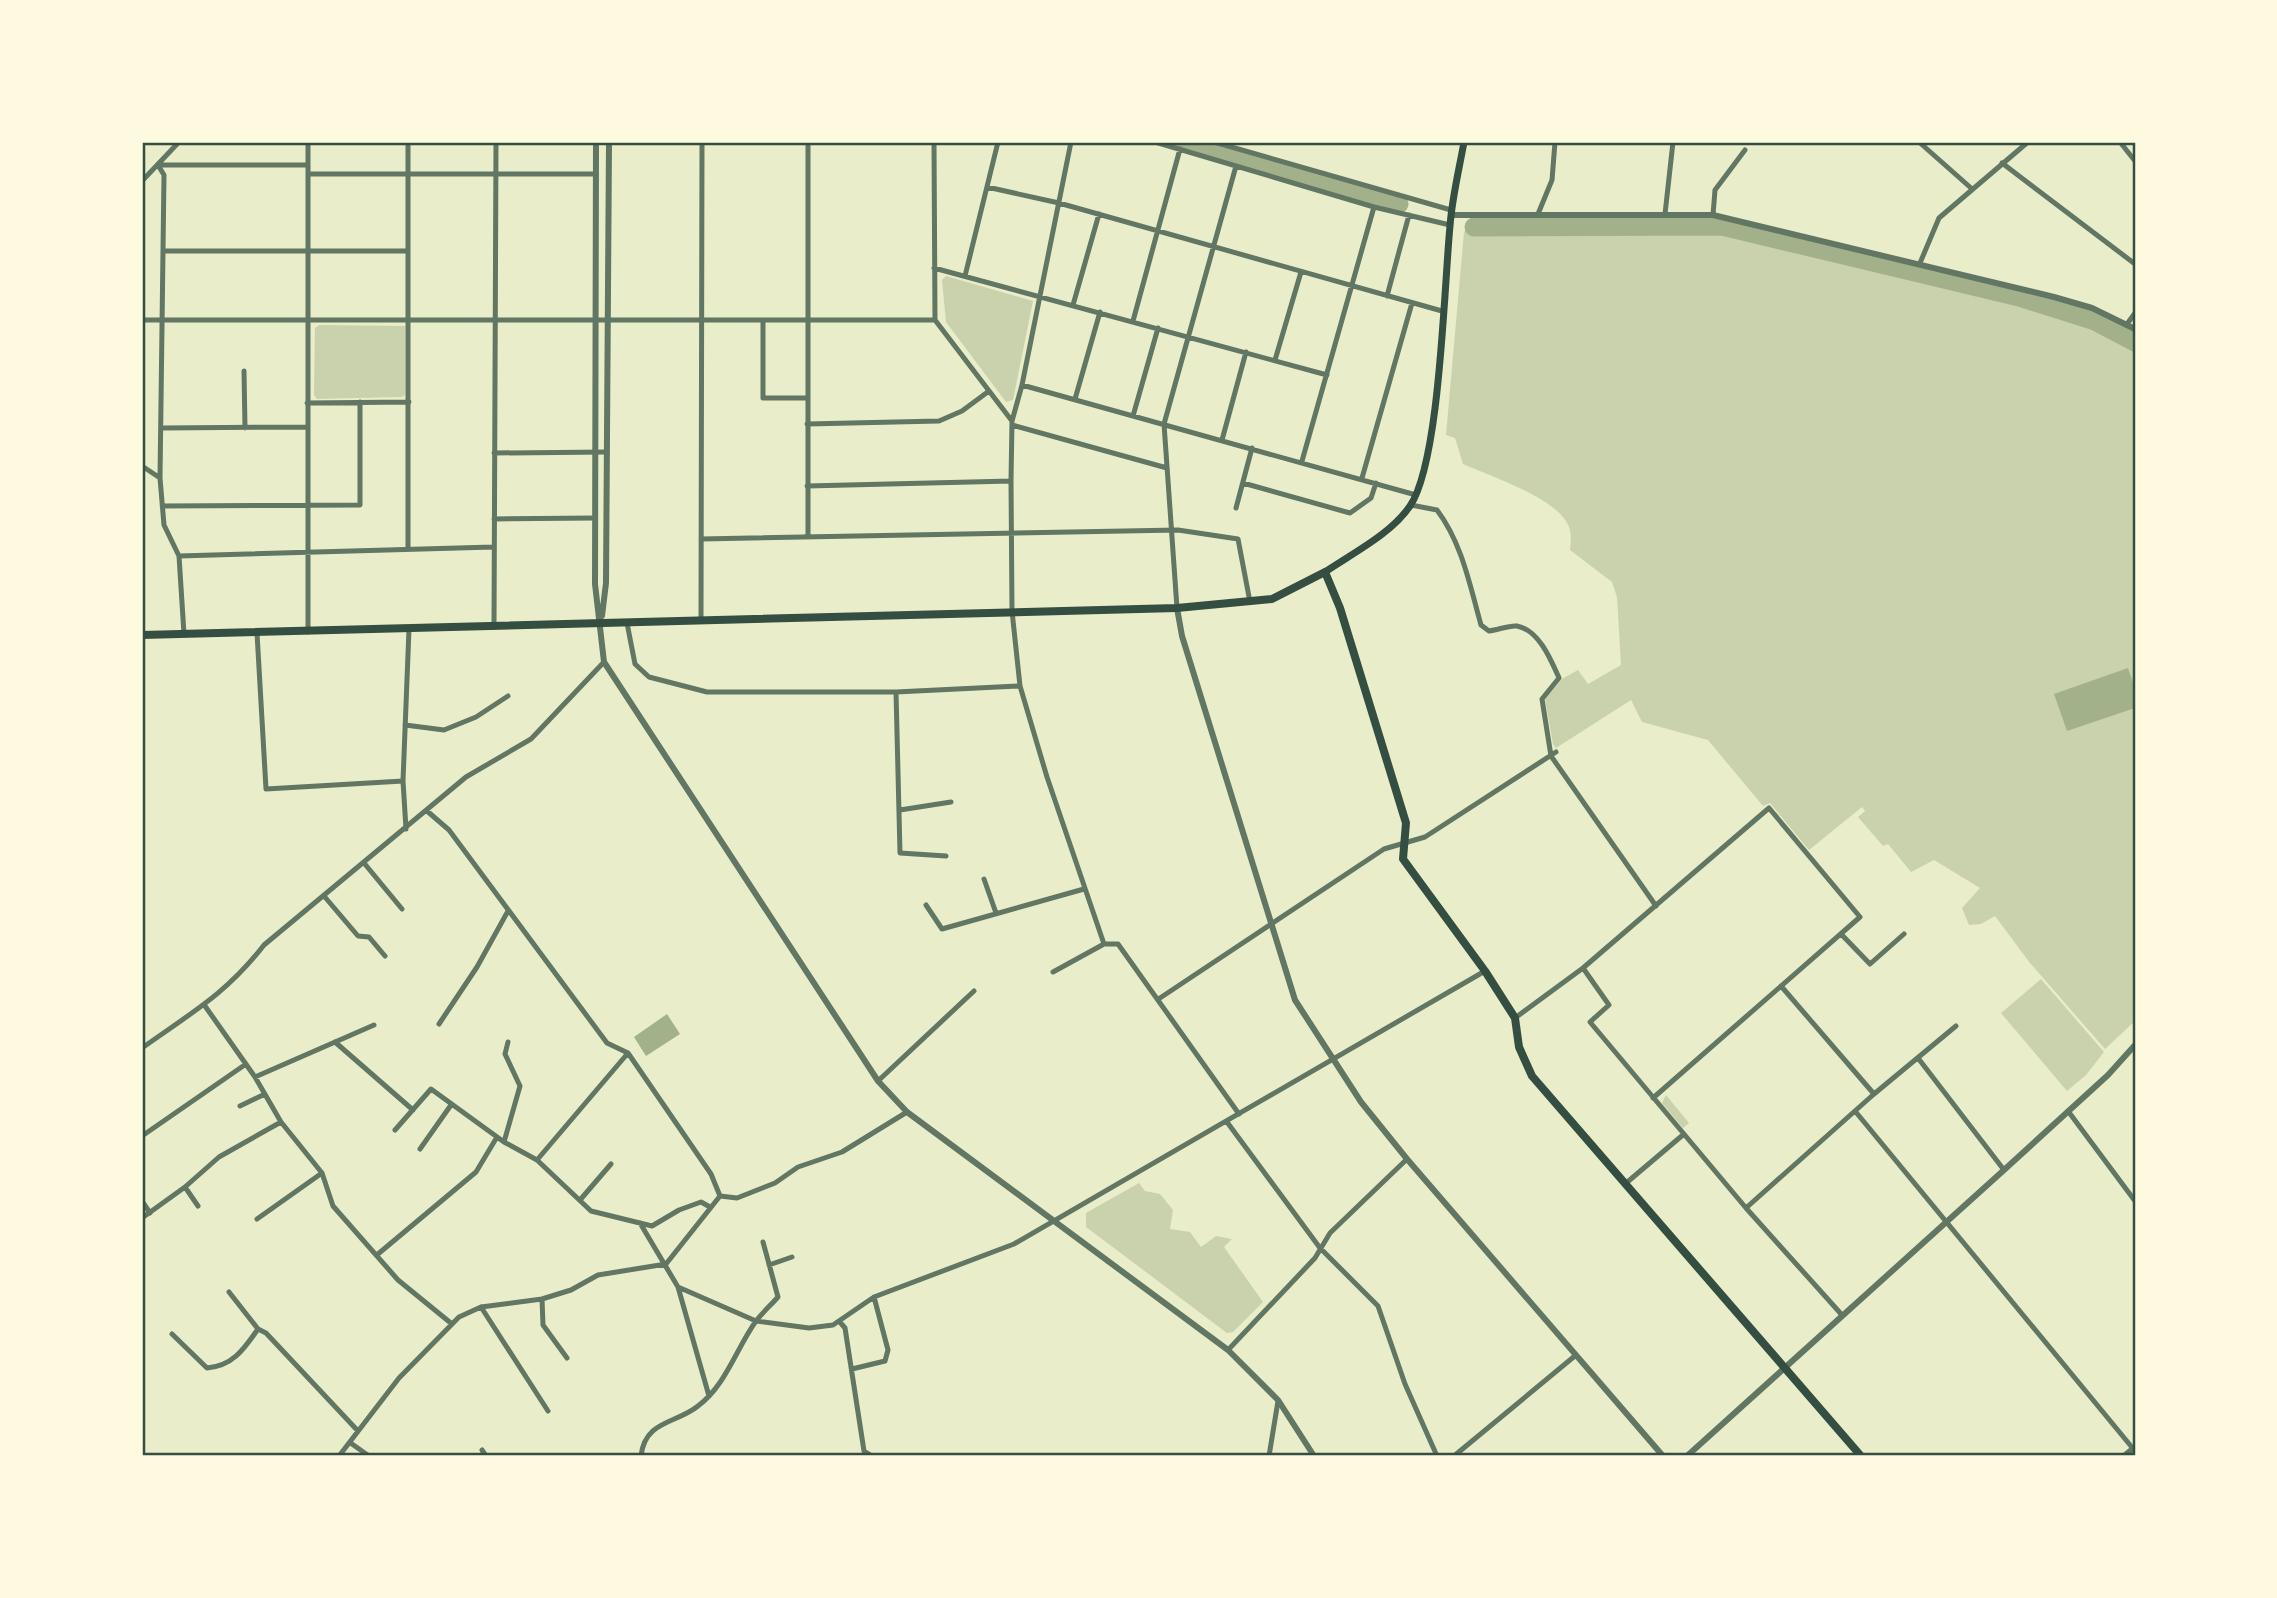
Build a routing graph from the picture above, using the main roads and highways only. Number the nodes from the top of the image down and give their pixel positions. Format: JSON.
{"nodes":[{"id":1,"x":1464,"y":142,"type":"edge"},
{"id":2,"x":1325,"y":572,"type":"junction"},
{"id":3,"x":142,"y":635,"type":"edge"},
{"id":4,"x":1861,"y":1456,"type":"edge"}],
"edges":[{"from":1,"to":2,"type":"main road"},
{"from":2,"to":3,"type":"highway"},
{"from":2,"to":4,"type":"highway"}]}
